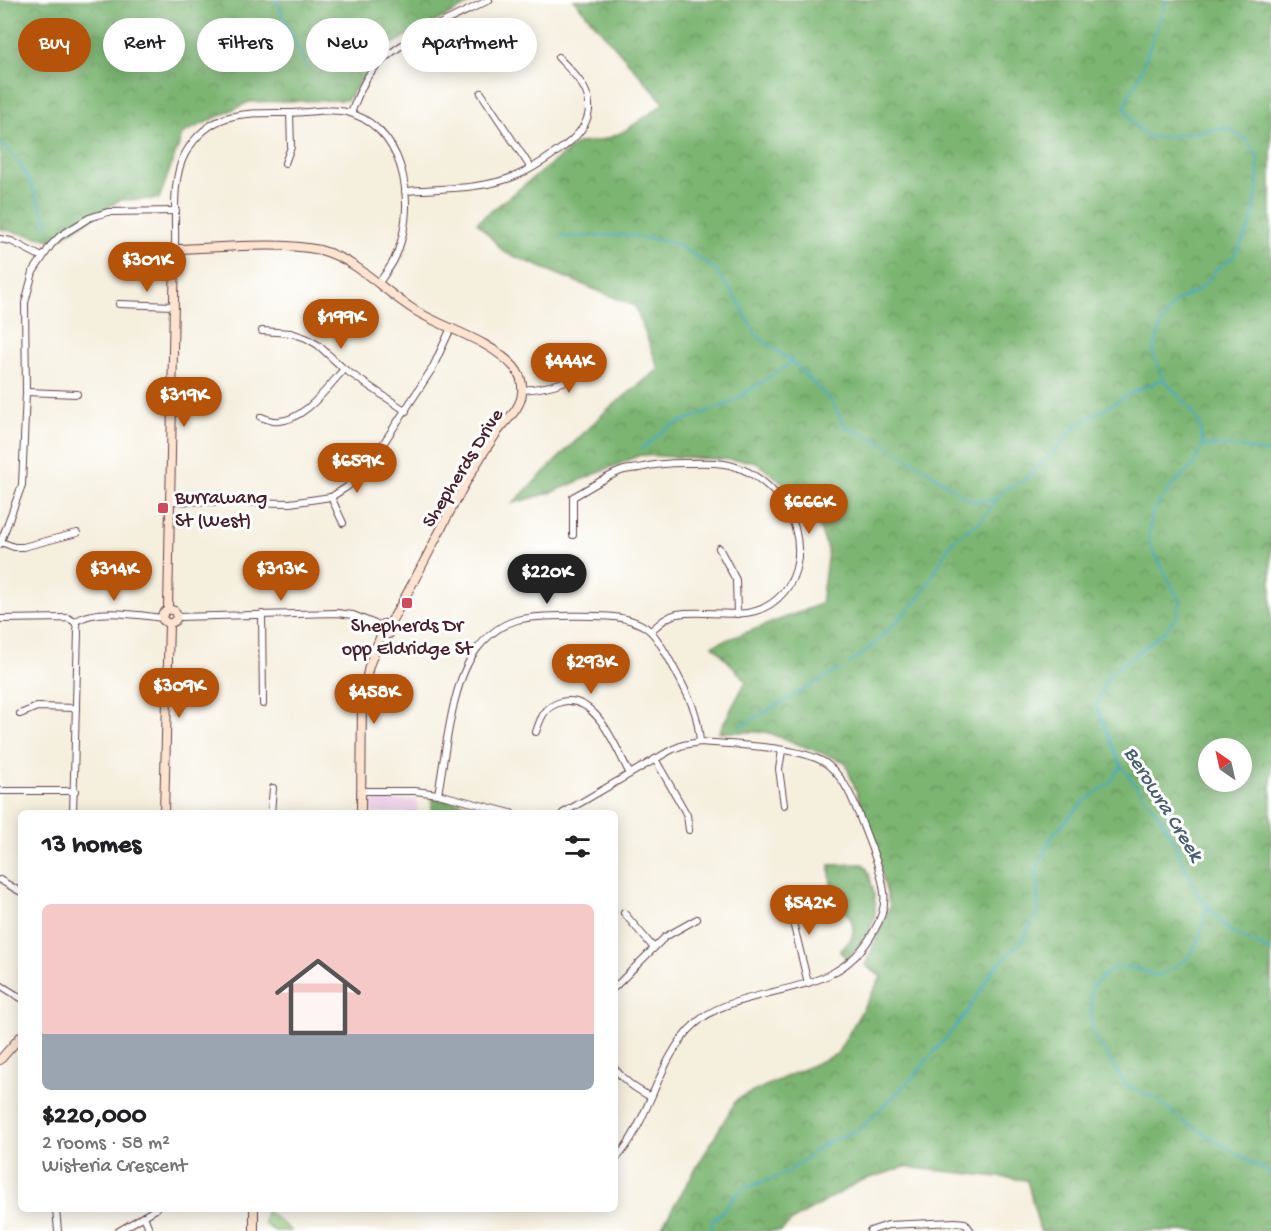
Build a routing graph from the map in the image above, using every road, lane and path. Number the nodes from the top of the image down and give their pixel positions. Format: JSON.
{"nodes":[{"id":1,"x":489,"y":0,"type":"edge"},
{"id":2,"x":558,"y":57,"type":"dead end"},
{"id":3,"x":481,"y":93,"type":"dead end"},
{"id":4,"x":290,"y":113,"type":"junction"},
{"id":5,"x":351,"y":113,"type":"junction"},
{"id":6,"x":285,"y":163,"type":"dead end"},
{"id":7,"x":531,"y":168,"type":"junction"},
{"id":8,"x":405,"y":191,"type":"junction"},
{"id":9,"x":176,"y":211,"type":"junction"},
{"id":10,"x":0,"y":239,"type":"edge"},
{"id":11,"x":175,"y":249,"type":"junction"},
{"id":12,"x":42,"y":257,"type":"junction"},
{"id":13,"x":379,"y":283,"type":"junction"},
{"id":14,"x":119,"y":304,"type":"dead end"},
{"id":15,"x":174,"y":306,"type":"junction"},
{"id":16,"x":451,"y":327,"type":"junction"},
{"id":17,"x":262,"y":331,"type":"dead end"},
{"id":18,"x":599,"y":359,"type":"dead end"},
{"id":19,"x":344,"y":369,"type":"junction"},
{"id":20,"x":523,"y":390,"type":"junction"},
{"id":21,"x":26,"y":392,"type":"junction"},
{"id":22,"x":77,"y":394,"type":"dead end"},
{"id":23,"x":406,"y":411,"type":"junction"},
{"id":24,"x":261,"y":417,"type":"dead end"},
{"id":25,"x":331,"y":497,"type":"junction"},
{"id":26,"x":169,"y":501,"type":"junction"},
{"id":27,"x":343,"y":523,"type":"dead end"},
{"id":28,"x":77,"y":533,"type":"dead end"},
{"id":29,"x":573,"y":535,"type":"dead end"},
{"id":30,"x":0,"y":543,"type":"edge"},
{"id":31,"x":719,"y":548,"type":"dead end"},
{"id":32,"x":168,"y":609,"type":"junction"},
{"id":33,"x":262,"y":614,"type":"junction"},
{"id":34,"x":737,"y":614,"type":"junction"},
{"id":35,"x":177,"y":617,"type":"junction"},
{"id":36,"x":0,"y":619,"type":"edge"},
{"id":37,"x":165,"y":621,"type":"junction"},
{"id":38,"x":75,"y":622,"type":"junction"},
{"id":39,"x":384,"y":628,"type":"junction"},
{"id":40,"x":651,"y":631,"type":"junction"},
{"id":41,"x":263,"y":704,"type":"dead end"},
{"id":42,"x":76,"y":708,"type":"junction"},
{"id":43,"x":20,"y":714,"type":"dead end"},
{"id":44,"x":536,"y":732,"type":"dead end"},
{"id":45,"x":700,"y":742,"type":"junction"},
{"id":46,"x":782,"y":751,"type":"junction"},
{"id":47,"x":655,"y":759,"type":"junction"},
{"id":48,"x":630,"y":774,"type":"junction"},
{"id":49,"x":273,"y":788,"type":"dead end"},
{"id":50,"x":0,"y":791,"type":"edge"},
{"id":51,"x":75,"y":791,"type":"junction"},
{"id":52,"x":361,"y":791,"type":"junction"},
{"id":53,"x":438,"y":794,"type":"junction"},
{"id":54,"x":784,"y":805,"type":"dead end"},
{"id":55,"x":73,"y":810,"type":"edge"},
{"id":56,"x":165,"y":810,"type":"edge"},
{"id":57,"x":271,"y":810,"type":"edge"},
{"id":58,"x":361,"y":810,"type":"edge"},
{"id":59,"x":499,"y":810,"type":"edge"},
{"id":60,"x":568,"y":810,"type":"edge"},
{"id":61,"x":689,"y":830,"type":"dead end"},
{"id":62,"x":0,"y":880,"type":"edge"},
{"id":63,"x":18,"y":891,"type":"edge"},
{"id":64,"x":786,"y":894,"type":"dead end"},
{"id":65,"x":624,"y":913,"type":"dead end"},
{"id":66,"x":698,"y":919,"type":"dead end"},
{"id":67,"x":653,"y":947,"type":"junction"},
{"id":68,"x":808,"y":983,"type":"junction"},
{"id":69,"x":618,"y":984,"type":"edge"},
{"id":70,"x":0,"y":985,"type":"edge"},
{"id":71,"x":18,"y":996,"type":"edge"},
{"id":72,"x":18,"y":1039,"type":"edge"},
{"id":73,"x":0,"y":1059,"type":"edge"},
{"id":74,"x":618,"y":1074,"type":"edge"},
{"id":75,"x":651,"y":1097,"type":"junction"},
{"id":76,"x":618,"y":1156,"type":"edge"},
{"id":77,"x":56,"y":1212,"type":"edge"},
{"id":78,"x":151,"y":1212,"type":"edge"},
{"id":79,"x":255,"y":1212,"type":"edge"},
{"id":80,"x":144,"y":1216,"type":"junction"},
{"id":81,"x":903,"y":1223,"type":"junction"},
{"id":82,"x":58,"y":1231,"type":"edge"},
{"id":83,"x":119,"y":1231,"type":"edge"},
{"id":84,"x":150,"y":1231,"type":"edge"},
{"id":85,"x":254,"y":1231,"type":"edge"},
{"id":86,"x":870,"y":1231,"type":"edge"},
{"id":87,"x":902,"y":1231,"type":"edge"},
{"id":88,"x":971,"y":1231,"type":"edge"}],
"edges":[{"from":1,"to":5,"type":"street"},
{"from":2,"to":7,"type":"street"},
{"from":3,"to":7,"type":"street"},
{"from":4,"to":5,"type":"street"},
{"from":4,"to":6,"type":"street"},
{"from":4,"to":9,"type":"street"},
{"from":5,"to":8,"type":"street"},
{"from":7,"to":8,"type":"street"},
{"from":8,"to":13,"type":"street"},
{"from":9,"to":11,"type":"street"},
{"from":9,"to":12,"type":"street"},
{"from":10,"to":12,"type":"street"},
{"from":11,"to":13,"type":"main road"},
{"from":11,"to":15,"type":"main road"},
{"from":12,"to":21,"type":"street"},
{"from":13,"to":16,"type":"main road"},
{"from":14,"to":15,"type":"street"},
{"from":15,"to":26,"type":"main road"},
{"from":16,"to":20,"type":"main road"},
{"from":16,"to":23,"type":"street"},
{"from":17,"to":19,"type":"street"},
{"from":18,"to":20,"type":"street"},
{"from":19,"to":23,"type":"street"},
{"from":19,"to":24,"type":"street"},
{"from":20,"to":39,"type":"main road","name":"Shepherds Drive"},
{"from":21,"to":22,"type":"street"},
{"from":21,"to":30,"type":"street"},
{"from":23,"to":25,"type":"street"},
{"from":25,"to":26,"type":"street"},
{"from":25,"to":27,"type":"street"},
{"from":26,"to":32,"type":"main road"},
{"from":28,"to":30,"type":"street"},
{"from":29,"to":34,"type":"street"},
{"from":31,"to":34,"type":"street"},
{"from":32,"to":35,"type":"main road"},
{"from":32,"to":37,"type":"main road"},
{"from":33,"to":35,"type":"street"},
{"from":33,"to":39,"type":"street"},
{"from":33,"to":41,"type":"street"},
{"from":34,"to":40,"type":"street"},
{"from":35,"to":37,"type":"main road"},
{"from":36,"to":38,"type":"street"},
{"from":37,"to":38,"type":"street"},
{"from":37,"to":56,"type":"main road"},
{"from":38,"to":42,"type":"street"},
{"from":39,"to":52,"type":"main road","name":"Shepherds Drive"},
{"from":40,"to":45,"type":"street"},
{"from":40,"to":53,"type":"street"},
{"from":42,"to":43,"type":"street"},
{"from":42,"to":51,"type":"street"},
{"from":44,"to":48,"type":"street"},
{"from":45,"to":46,"type":"street"},
{"from":45,"to":47,"type":"street"},
{"from":46,"to":54,"type":"street"},
{"from":46,"to":68,"type":"street"},
{"from":47,"to":48,"type":"street"},
{"from":47,"to":61,"type":"street"},
{"from":48,"to":60,"type":"street"},
{"from":49,"to":57,"type":"street"},
{"from":50,"to":51,"type":"street"},
{"from":51,"to":55,"type":"street"},
{"from":52,"to":53,"type":"street"},
{"from":52,"to":58,"type":"main road","name":"Shepherds Drive"},
{"from":53,"to":59,"type":"street"},
{"from":62,"to":63,"type":"street"},
{"from":64,"to":68,"type":"street"},
{"from":65,"to":67,"type":"street"},
{"from":66,"to":67,"type":"street"},
{"from":67,"to":69,"type":"street"},
{"from":68,"to":75,"type":"street"},
{"from":70,"to":71,"type":"street"},
{"from":72,"to":73,"type":"main road"},
{"from":74,"to":75,"type":"street"},
{"from":75,"to":76,"type":"street"},
{"from":77,"to":82,"type":"street"},
{"from":78,"to":80,"type":"street"},
{"from":79,"to":85,"type":"main road"},
{"from":80,"to":83,"type":"street"},
{"from":80,"to":84,"type":"street"},
{"from":81,"to":86,"type":"street"},
{"from":81,"to":87,"type":"street"},
{"from":81,"to":88,"type":"street"}]}
